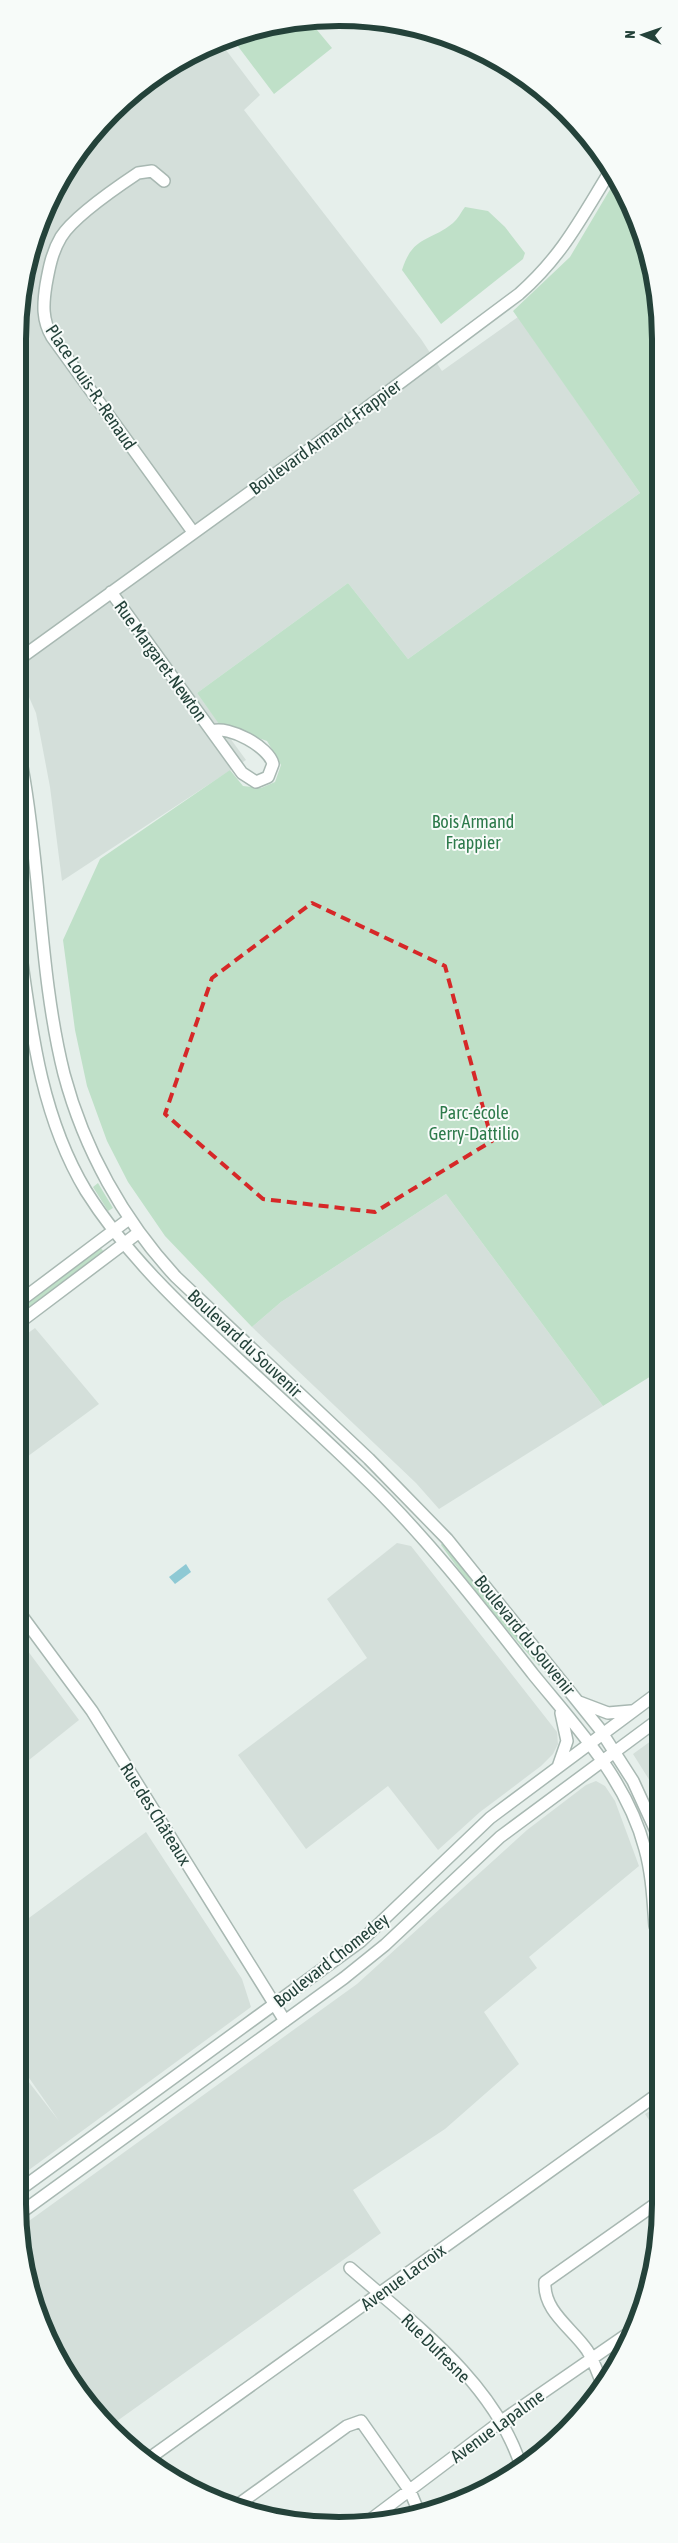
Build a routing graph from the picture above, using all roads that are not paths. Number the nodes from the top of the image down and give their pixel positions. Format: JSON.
{"nodes":[{"id":1,"x":606,"y":177,"type":"edge"},
{"id":2,"x":164,"y":181,"type":"dead end"},
{"id":3,"x":193,"y":532,"type":"junction"},
{"id":4,"x":111,"y":592,"type":"junction"},
{"id":5,"x":26,"y":654,"type":"edge"},
{"id":6,"x":212,"y":731,"type":"junction"},
{"id":7,"x":26,"y":799,"type":"edge"},
{"id":8,"x":26,"y":988,"type":"edge"},
{"id":9,"x":130,"y":1219,"type":"junction"},
{"id":10,"x":114,"y":1230,"type":"junction"},
{"id":11,"x":138,"y":1233,"type":"junction"},
{"id":12,"x":124,"y":1244,"type":"junction"},
{"id":13,"x":26,"y":1296,"type":"edge"},
{"id":14,"x":26,"y":1318,"type":"edge"},
{"id":15,"x":26,"y":1621,"type":"edge"},
{"id":16,"x":652,"y":1697,"type":"edge"},
{"id":17,"x":578,"y":1702,"type":"junction"},
{"id":18,"x":559,"y":1706,"type":"junction"},
{"id":19,"x":634,"y":1711,"type":"junction"},
{"id":20,"x":652,"y":1724,"type":"edge"},
{"id":21,"x":603,"y":1734,"type":"junction"},
{"id":22,"x":589,"y":1744,"type":"junction"},
{"id":23,"x":614,"y":1751,"type":"junction"},
{"id":24,"x":601,"y":1760,"type":"junction"},
{"id":25,"x":558,"y":1767,"type":"junction"},
{"id":26,"x":652,"y":1822,"type":"edge"},
{"id":27,"x":652,"y":1894,"type":"edge"},
{"id":28,"x":274,"y":2005,"type":"junction"},
{"id":29,"x":285,"y":2021,"type":"junction"},
{"id":30,"x":652,"y":2098,"type":"edge"},
{"id":31,"x":26,"y":2185,"type":"edge"},
{"id":32,"x":652,"y":2206,"type":"edge"},
{"id":33,"x":26,"y":2209,"type":"edge"},
{"id":34,"x":350,"y":2268,"type":"dead end"},
{"id":35,"x":380,"y":2294,"type":"junction"},
{"id":36,"x":620,"y":2339,"type":"edge"},
{"id":37,"x":592,"y":2360,"type":"junction"},
{"id":38,"x":599,"y":2377,"type":"edge"},
{"id":39,"x":500,"y":2422,"type":"junction"},
{"id":40,"x":154,"y":2456,"type":"edge"},
{"id":41,"x":518,"y":2460,"type":"edge"},
{"id":42,"x":410,"y":2490,"type":"junction"},
{"id":43,"x":243,"y":2502,"type":"edge"},
{"id":44,"x":417,"y":2507,"type":"edge"},
{"id":45,"x":378,"y":2514,"type":"edge"}],
"edges":[{"from":1,"to":3,"type":"street","name":"Boulevard Armand-Frappier"},
{"from":2,"to":3,"type":"street","name":"Place Louis-R.-Renaud"},
{"from":3,"to":4,"type":"street","name":"Boulevard Armand-Frappier"},
{"from":4,"to":5,"type":"street","name":"Boulevard Armand-Frappier"},
{"from":4,"to":6,"type":"street","name":"Rue Margaret-Newton"},
{"from":6,"to":6,"type":"street","name":"Rue Margaret-Newton"},
{"from":7,"to":9,"type":"street","name":"Boulevard du Souvenir"},
{"from":8,"to":10,"type":"street","name":"Boulevard du Souvenir"},
{"from":9,"to":10,"type":"street"},
{"from":9,"to":11,"type":"street","name":"Boulevard du Souvenir"},
{"from":10,"to":12,"type":"street","name":"Boulevard du Souvenir"},
{"from":10,"to":13,"type":"street"},
{"from":11,"to":12,"type":"street"},
{"from":11,"to":17,"type":"street","name":"Boulevard du Souvenir"},
{"from":12,"to":14,"type":"street"},
{"from":12,"to":18,"type":"street","name":"Boulevard du Souvenir"},
{"from":15,"to":28,"type":"street","name":"Rue des Châteaux"},
{"from":16,"to":19,"type":"street","name":"Boulevard Chomedey"},
{"from":17,"to":19,"type":"street"},
{"from":17,"to":21,"type":"street","name":"Boulevard du Souvenir"},
{"from":18,"to":22,"type":"street","name":"Boulevard du Souvenir"},
{"from":18,"to":25,"type":"street"},
{"from":19,"to":21,"type":"street","name":"Boulevard Chomedey"},
{"from":20,"to":23,"type":"street","name":"Boulevard Chomedey"},
{"from":21,"to":22,"type":"street","name":"Boulevard Chomedey"},
{"from":21,"to":23,"type":"street","name":"Boulevard du Souvenir"},
{"from":22,"to":24,"type":"street","name":"Boulevard du Souvenir"},
{"from":22,"to":25,"type":"street","name":"Boulevard Chomedey"},
{"from":23,"to":24,"type":"street","name":"Boulevard Chomedey"},
{"from":23,"to":26,"type":"street","name":"Boulevard du Souvenir"},
{"from":24,"to":27,"type":"street","name":"Boulevard du Souvenir"},
{"from":24,"to":29,"type":"street","name":"Boulevard Chomedey"},
{"from":25,"to":28,"type":"street","name":"Boulevard Chomedey"},
{"from":28,"to":29,"type":"street","name":"Rue des Châteaux"},
{"from":28,"to":31,"type":"street","name":"Boulevard Chomedey"},
{"from":29,"to":33,"type":"street","name":"Boulevard Chomedey"},
{"from":30,"to":35,"type":"street","name":"Avenue Lacroix"},
{"from":32,"to":37,"type":"street"},
{"from":34,"to":35,"type":"street","name":"Rue Dufresne"},
{"from":35,"to":39,"type":"street","name":"Rue Dufresne"},
{"from":35,"to":40,"type":"street","name":"Avenue Lacroix"},
{"from":36,"to":37,"type":"street","name":"Avenue Lapalme"},
{"from":37,"to":38,"type":"street"},
{"from":37,"to":39,"type":"street","name":"Avenue Lapalme"},
{"from":39,"to":41,"type":"street","name":"Rue Dufresne"},
{"from":39,"to":42,"type":"street","name":"Avenue Lapalme"},
{"from":42,"to":43,"type":"street"},
{"from":42,"to":44,"type":"street"},
{"from":42,"to":45,"type":"street","name":"Avenue Lapalme"}]}
